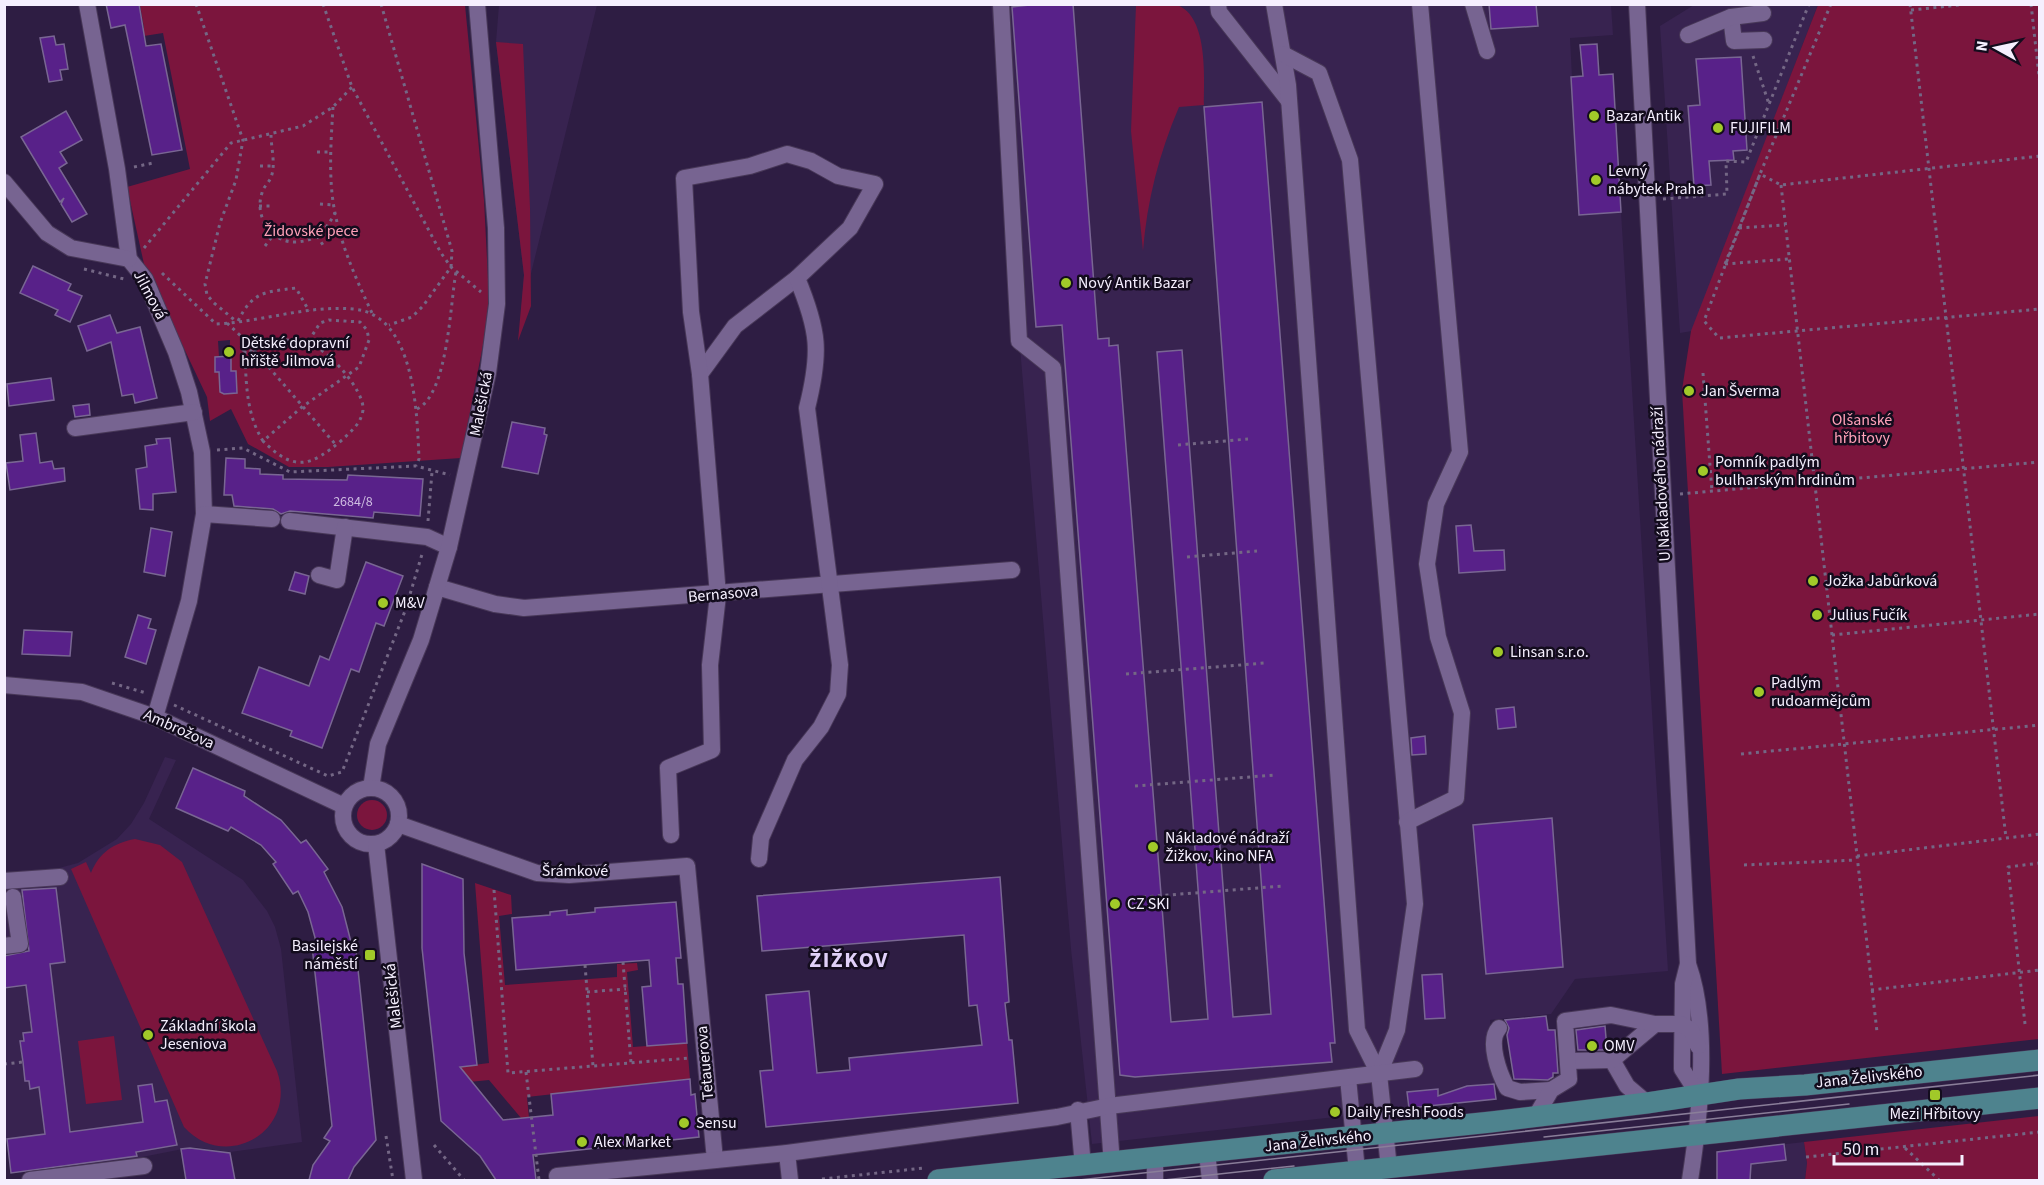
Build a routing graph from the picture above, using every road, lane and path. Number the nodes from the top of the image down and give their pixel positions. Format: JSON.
{"nodes":[{"id":1,"x":87,"y":4,"type":"edge"},
{"id":2,"x":196,"y":4,"type":"edge"},
{"id":3,"x":323,"y":4,"type":"edge"},
{"id":4,"x":381,"y":4,"type":"edge"},
{"id":5,"x":477,"y":4,"type":"edge"},
{"id":6,"x":1001,"y":4,"type":"edge"},
{"id":7,"x":1218,"y":4,"type":"edge"},
{"id":8,"x":1274,"y":4,"type":"edge"},
{"id":9,"x":1420,"y":4,"type":"edge"},
{"id":10,"x":1473,"y":4,"type":"edge"},
{"id":11,"x":1637,"y":4,"type":"edge"},
{"id":12,"x":1809,"y":4,"type":"edge"},
{"id":13,"x":1831,"y":4,"type":"edge"},
{"id":14,"x":1910,"y":4,"type":"edge"},
{"id":15,"x":1969,"y":4,"type":"edge"},
{"id":16,"x":2031,"y":4,"type":"edge"},
{"id":17,"x":1911,"y":10,"type":"junction"},
{"id":18,"x":1763,"y":13,"type":"dead end"},
{"id":19,"x":1731,"y":17,"type":"junction"},
{"id":20,"x":1688,"y":35,"type":"dead end"},
{"id":21,"x":1764,"y":40,"type":"dead end"},
{"id":22,"x":1487,"y":51,"type":"dead end"},
{"id":23,"x":1283,"y":54,"type":"junction"},
{"id":24,"x":1754,"y":58,"type":"dead end"},
{"id":25,"x":2040,"y":85,"type":"edge"},
{"id":26,"x":352,"y":87,"type":"junction"},
{"id":27,"x":1289,"y":101,"type":"junction"},
{"id":28,"x":1769,"y":106,"type":"junction"},
{"id":29,"x":333,"y":107,"type":"junction"},
{"id":30,"x":271,"y":135,"type":"junction"},
{"id":31,"x":243,"y":140,"type":"junction"},
{"id":32,"x":317,"y":152,"type":"dead end"},
{"id":33,"x":330,"y":152,"type":"junction"},
{"id":34,"x":2040,"y":156,"type":"edge"},
{"id":35,"x":153,"y":163,"type":"dead end"},
{"id":36,"x":260,"y":166,"type":"dead end"},
{"id":37,"x":273,"y":166,"type":"junction"},
{"id":38,"x":117,"y":169,"type":"junction"},
{"id":39,"x":1929,"y":169,"type":"junction"},
{"id":40,"x":1760,"y":174,"type":"junction"},
{"id":41,"x":4,"y":182,"type":"edge"},
{"id":42,"x":1781,"y":185,"type":"junction"},
{"id":43,"x":1664,"y":199,"type":"dead end"},
{"id":44,"x":320,"y":204,"type":"dead end"},
{"id":45,"x":334,"y":205,"type":"junction"},
{"id":46,"x":259,"y":206,"type":"junction"},
{"id":47,"x":274,"y":206,"type":"dead end"},
{"id":48,"x":335,"y":213,"type":"junction"},
{"id":49,"x":1785,"y":225,"type":"junction"},
{"id":50,"x":1739,"y":228,"type":"junction"},
{"id":51,"x":274,"y":234,"type":"junction"},
{"id":52,"x":316,"y":236,"type":"junction"},
{"id":53,"x":265,"y":246,"type":"dead end"},
{"id":54,"x":325,"y":248,"type":"dead end"},
{"id":55,"x":129,"y":259,"type":"junction"},
{"id":56,"x":1789,"y":260,"type":"junction"},
{"id":57,"x":1725,"y":264,"type":"junction"},
{"id":58,"x":451,"y":267,"type":"junction"},
{"id":59,"x":456,"y":271,"type":"junction"},
{"id":60,"x":162,"y":272,"type":"dead end"},
{"id":61,"x":797,"y":278,"type":"junction"},
{"id":62,"x":123,"y":279,"type":"dead end"},
{"id":63,"x":133,"y":285,"type":"dead end"},
{"id":64,"x":497,"y":304,"type":"junction"},
{"id":65,"x":2040,"y":309,"type":"edge"},
{"id":66,"x":309,"y":311,"type":"junction"},
{"id":67,"x":372,"y":313,"type":"junction"},
{"id":68,"x":1946,"y":319,"type":"junction"},
{"id":69,"x":237,"y":322,"type":"junction"},
{"id":70,"x":227,"y":323,"type":"junction"},
{"id":71,"x":389,"y":325,"type":"junction"},
{"id":72,"x":1797,"y":332,"type":"junction"},
{"id":73,"x":244,"y":339,"type":"junction"},
{"id":74,"x":256,"y":342,"type":"junction"},
{"id":75,"x":308,"y":342,"type":"junction"},
{"id":76,"x":254,"y":350,"type":"junction"},
{"id":77,"x":245,"y":351,"type":"junction"},
{"id":78,"x":700,"y":374,"type":"junction"},
{"id":79,"x":1704,"y":374,"type":"dead end"},
{"id":80,"x":346,"y":375,"type":"junction"},
{"id":81,"x":302,"y":407,"type":"junction"},
{"id":82,"x":417,"y":409,"type":"junction"},
{"id":83,"x":194,"y":412,"type":"junction"},
{"id":84,"x":75,"y":428,"type":"dead end"},
{"id":85,"x":1248,"y":439,"type":"dead end"},
{"id":86,"x":264,"y":441,"type":"junction"},
{"id":87,"x":336,"y":445,"type":"junction"},
{"id":88,"x":1178,"y":445,"type":"dead end"},
{"id":89,"x":216,"y":450,"type":"dead end"},
{"id":90,"x":2040,"y":462,"type":"edge"},
{"id":91,"x":416,"y":466,"type":"junction"},
{"id":92,"x":1964,"y":470,"type":"junction"},
{"id":93,"x":432,"y":472,"type":"junction"},
{"id":94,"x":450,"y":475,"type":"dead end"},
{"id":95,"x":1815,"y":483,"type":"junction"},
{"id":96,"x":1712,"y":492,"type":"junction"},
{"id":97,"x":1680,"y":494,"type":"dead end"},
{"id":98,"x":204,"y":514,"type":"junction"},
{"id":99,"x":345,"y":527,"type":"junction"},
{"id":100,"x":427,"y":537,"type":"junction"},
{"id":101,"x":449,"y":547,"type":"junction"},
{"id":102,"x":1257,"y":551,"type":"dead end"},
{"id":103,"x":1187,"y":557,"type":"dead end"},
{"id":104,"x":1012,"y":570,"type":"dead end"},
{"id":105,"x":319,"y":575,"type":"dead end"},
{"id":106,"x":831,"y":585,"type":"junction"},
{"id":107,"x":437,"y":587,"type":"junction"},
{"id":108,"x":718,"y":595,"type":"junction"},
{"id":109,"x":2040,"y":614,"type":"edge"},
{"id":110,"x":1981,"y":620,"type":"junction"},
{"id":111,"x":1832,"y":634,"type":"junction"},
{"id":112,"x":1265,"y":663,"type":"dead end"},
{"id":113,"x":1126,"y":674,"type":"dead end"},
{"id":114,"x":109,"y":682,"type":"dead end"},
{"id":115,"x":4,"y":685,"type":"edge"},
{"id":116,"x":161,"y":699,"type":"junction"},
{"id":117,"x":155,"y":717,"type":"junction"},
{"id":118,"x":2040,"y":725,"type":"edge"},
{"id":119,"x":1994,"y":730,"type":"junction"},
{"id":120,"x":1844,"y":744,"type":"junction"},
{"id":121,"x":1741,"y":754,"type":"dead end"},
{"id":122,"x":1275,"y":775,"type":"dead end"},
{"id":123,"x":1136,"y":786,"type":"dead end"},
{"id":124,"x":370,"y":788,"type":"junction"},
{"id":125,"x":345,"y":806,"type":"junction"},
{"id":126,"x":1407,"y":822,"type":"junction"},
{"id":127,"x":398,"y":824,"type":"junction"},
{"id":128,"x":2040,"y":834,"type":"edge"},
{"id":129,"x":671,"y":835,"type":"dead end"},
{"id":130,"x":2006,"y":838,"type":"junction"},
{"id":131,"x":376,"y":844,"type":"junction"},
{"id":132,"x":1857,"y":858,"type":"junction"},
{"id":133,"x":759,"y":859,"type":"dead end"},
{"id":134,"x":2040,"y":863,"type":"edge"},
{"id":135,"x":1744,"y":864,"type":"dead end"},
{"id":136,"x":687,"y":866,"type":"joint"},
{"id":137,"x":60,"y":876,"type":"dead end"},
{"id":138,"x":4,"y":881,"type":"edge"},
{"id":139,"x":1283,"y":886,"type":"dead end"},
{"id":140,"x":494,"y":890,"type":"dead end"},
{"id":141,"x":13,"y":897,"type":"dead end"},
{"id":142,"x":1143,"y":897,"type":"dead end"},
{"id":143,"x":4,"y":946,"type":"edge"},
{"id":144,"x":623,"y":962,"type":"dead end"},
{"id":145,"x":1688,"y":964,"type":"junction"},
{"id":146,"x":585,"y":965,"type":"dead end"},
{"id":147,"x":2040,"y":970,"type":"edge"},
{"id":148,"x":2019,"y":972,"type":"junction"},
{"id":149,"x":626,"y":989,"type":"junction"},
{"id":150,"x":1871,"y":990,"type":"junction"},
{"id":151,"x":587,"y":992,"type":"junction"},
{"id":152,"x":1565,"y":1021,"type":"junction"},
{"id":153,"x":1548,"y":1023,"type":"dead end"},
{"id":154,"x":1655,"y":1024,"type":"junction"},
{"id":155,"x":1681,"y":1024,"type":"junction"},
{"id":156,"x":2025,"y":1024,"type":"dead end"},
{"id":157,"x":1499,"y":1028,"type":"dead end"},
{"id":158,"x":1876,"y":1032,"type":"dead end"},
{"id":159,"x":1700,"y":1049,"type":"junction"},
{"id":160,"x":705,"y":1057,"type":"junction"},
{"id":161,"x":1568,"y":1060,"type":"junction"},
{"id":162,"x":1612,"y":1060,"type":"junction"},
{"id":163,"x":2040,"y":1060,"type":"edge"},
{"id":164,"x":22,"y":1062,"type":"dead end"},
{"id":165,"x":631,"y":1063,"type":"junction"},
{"id":166,"x":4,"y":1064,"type":"edge"},
{"id":167,"x":593,"y":1066,"type":"junction"},
{"id":168,"x":1415,"y":1069,"type":"dead end"},
{"id":169,"x":526,"y":1072,"type":"junction"},
{"id":170,"x":1379,"y":1074,"type":"junction"},
{"id":171,"x":1348,"y":1078,"type":"junction"},
{"id":172,"x":1551,"y":1090,"type":"junction"},
{"id":173,"x":1698,"y":1094,"type":"junction"},
{"id":174,"x":2040,"y":1098,"type":"edge"},
{"id":175,"x":1647,"y":1103,"type":"junction"},
{"id":176,"x":1109,"y":1106,"type":"junction"},
{"id":177,"x":1078,"y":1110,"type":"junction"},
{"id":178,"x":1536,"y":1116,"type":"junction"},
{"id":179,"x":2040,"y":1132,"type":"edge"},
{"id":180,"x":1386,"y":1133,"type":"junction"},
{"id":181,"x":1698,"y":1134,"type":"junction"},
{"id":182,"x":386,"y":1136,"type":"dead end"},
{"id":183,"x":1353,"y":1137,"type":"junction"},
{"id":184,"x":434,"y":1145,"type":"dead end"},
{"id":185,"x":1905,"y":1148,"type":"junction"},
{"id":186,"x":787,"y":1153,"type":"junction"},
{"id":187,"x":1207,"y":1153,"type":"junction"},
{"id":188,"x":1806,"y":1158,"type":"dead end"},
{"id":189,"x":1155,"y":1159,"type":"junction"},
{"id":190,"x":715,"y":1160,"type":"junction"},
{"id":191,"x":1112,"y":1164,"type":"junction"},
{"id":192,"x":1083,"y":1166,"type":"junction"},
{"id":193,"x":144,"y":1167,"type":"edge"},
{"id":194,"x":1389,"y":1168,"type":"junction"},
{"id":195,"x":1357,"y":1171,"type":"junction"},
{"id":196,"x":30,"y":1180,"type":"edge"},
{"id":197,"x":393,"y":1180,"type":"edge"},
{"id":198,"x":414,"y":1180,"type":"edge"},
{"id":199,"x":464,"y":1180,"type":"edge"},
{"id":200,"x":539,"y":1180,"type":"edge"},
{"id":201,"x":558,"y":1180,"type":"edge"},
{"id":202,"x":790,"y":1180,"type":"edge"},
{"id":203,"x":938,"y":1180,"type":"edge"},
{"id":204,"x":1155,"y":1180,"type":"edge"},
{"id":205,"x":1210,"y":1180,"type":"edge"},
{"id":206,"x":1274,"y":1180,"type":"edge"},
{"id":207,"x":1690,"y":1180,"type":"edge"},
{"id":208,"x":1939,"y":1180,"type":"edge"}],
"edges":[{"from":1,"to":38,"type":"street","name":"Jilmová"},
{"from":2,"to":31,"type":"path"},
{"from":3,"to":26,"type":"path"},
{"from":4,"to":58,"type":"path"},
{"from":5,"to":64,"type":"street","name":"Malešická"},
{"from":6,"to":176,"type":"street"},
{"from":7,"to":27,"type":"street"},
{"from":8,"to":23,"type":"street"},
{"from":9,"to":126,"type":"street"},
{"from":10,"to":22,"type":"street"},
{"from":11,"to":145,"type":"street","name":"U Nákladového nádraží"},
{"from":12,"to":28,"type":"path"},
{"from":13,"to":40,"type":"path"},
{"from":14,"to":17,"type":"path"},
{"from":15,"to":17,"type":"path"},
{"from":16,"to":25,"type":"path"},
{"from":17,"to":39,"type":"path"},
{"from":18,"to":19,"type":"street"},
{"from":19,"to":20,"type":"street"},
{"from":19,"to":21,"type":"street"},
{"from":23,"to":27,"type":"street"},
{"from":23,"to":126,"type":"street"},
{"from":24,"to":28,"type":"path"},
{"from":26,"to":29,"type":"path"},
{"from":26,"to":58,"type":"path"},
{"from":27,"to":170,"type":"street"},
{"from":28,"to":43,"type":"path"},
{"from":29,"to":30,"type":"path"},
{"from":29,"to":33,"type":"path"},
{"from":30,"to":31,"type":"path"},
{"from":30,"to":37,"type":"path"},
{"from":31,"to":55,"type":"path"},
{"from":31,"to":69,"type":"path"},
{"from":32,"to":33,"type":"path"},
{"from":33,"to":45,"type":"path"},
{"from":34,"to":39,"type":"path"},
{"from":35,"to":38,"type":"path"},
{"from":36,"to":37,"type":"path"},
{"from":37,"to":46,"type":"path"},
{"from":38,"to":55,"type":"street","name":"Jilmová"},
{"from":39,"to":42,"type":"path"},
{"from":39,"to":68,"type":"path"},
{"from":40,"to":42,"type":"path"},
{"from":40,"to":50,"type":"path"},
{"from":40,"to":57,"type":"path"},
{"from":41,"to":55,"type":"street"},
{"from":42,"to":49,"type":"path"},
{"from":44,"to":45,"type":"path"},
{"from":45,"to":48,"type":"path"},
{"from":46,"to":47,"type":"path"},
{"from":46,"to":51,"type":"path"},
{"from":48,"to":52,"type":"path"},
{"from":48,"to":67,"type":"path"},
{"from":49,"to":50,"type":"path"},
{"from":49,"to":56,"type":"path"},
{"from":50,"to":57,"type":"path"},
{"from":51,"to":52,"type":"path"},
{"from":51,"to":53,"type":"path"},
{"from":52,"to":54,"type":"path"},
{"from":55,"to":83,"type":"street","name":"Jilmová"},
{"from":56,"to":57,"type":"path"},
{"from":56,"to":72,"type":"path"},
{"from":57,"to":72,"type":"path"},
{"from":58,"to":59,"type":"path"},
{"from":58,"to":71,"type":"path"},
{"from":59,"to":64,"type":"path"},
{"from":59,"to":82,"type":"path"},
{"from":60,"to":70,"type":"path"},
{"from":61,"to":78,"type":"street"},
{"from":61,"to":78,"type":"street"},
{"from":61,"to":106,"type":"street"},
{"from":62,"to":63,"type":"path"},
{"from":64,"to":101,"type":"street","name":"Malešická"},
{"from":65,"to":68,"type":"path"},
{"from":66,"to":67,"type":"path"},
{"from":66,"to":69,"type":"path"},
{"from":66,"to":69,"type":"path"},
{"from":67,"to":71,"type":"path"},
{"from":68,"to":72,"type":"path"},
{"from":68,"to":92,"type":"path"},
{"from":69,"to":70,"type":"path"},
{"from":70,"to":73,"type":"path"},
{"from":71,"to":82,"type":"path"},
{"from":72,"to":95,"type":"path"},
{"from":73,"to":74,"type":"path"},
{"from":73,"to":77,"type":"path"},
{"from":74,"to":75,"type":"path"},
{"from":74,"to":76,"type":"path"},
{"from":75,"to":80,"type":"path"},
{"from":75,"to":80,"type":"path"},
{"from":76,"to":77,"type":"path"},
{"from":76,"to":81,"type":"path"},
{"from":77,"to":86,"type":"path"},
{"from":78,"to":108,"type":"street"},
{"from":79,"to":96,"type":"path"},
{"from":80,"to":81,"type":"path"},
{"from":80,"to":87,"type":"path"},
{"from":81,"to":86,"type":"path"},
{"from":81,"to":87,"type":"path"},
{"from":82,"to":91,"type":"path"},
{"from":83,"to":84,"type":"street"},
{"from":83,"to":98,"type":"street","name":"Jilmová"},
{"from":85,"to":88,"type":"path"},
{"from":86,"to":87,"type":"path"},
{"from":89,"to":91,"type":"path"},
{"from":90,"to":92,"type":"path"},
{"from":91,"to":93,"type":"path"},
{"from":92,"to":95,"type":"path"},
{"from":92,"to":110,"type":"path"},
{"from":93,"to":94,"type":"path"},
{"from":93,"to":100,"type":"path"},
{"from":95,"to":96,"type":"path"},
{"from":95,"to":111,"type":"path"},
{"from":96,"to":97,"type":"path"},
{"from":98,"to":99,"type":"street"},
{"from":98,"to":116,"type":"street","name":"Jilmová"},
{"from":99,"to":100,"type":"street"},
{"from":99,"to":105,"type":"street"},
{"from":100,"to":101,"type":"street"},
{"from":100,"to":116,"type":"path"},
{"from":101,"to":107,"type":"street","name":"Malešická"},
{"from":102,"to":103,"type":"path"},
{"from":104,"to":106,"type":"street","name":"Bernasova"},
{"from":106,"to":108,"type":"street","name":"Bernasova"},
{"from":106,"to":133,"type":"street"},
{"from":107,"to":108,"type":"street","name":"Bernasova"},
{"from":107,"to":124,"type":"street","name":"Malešická"},
{"from":108,"to":129,"type":"street"},
{"from":109,"to":110,"type":"path"},
{"from":110,"to":111,"type":"path"},
{"from":110,"to":119,"type":"path"},
{"from":111,"to":120,"type":"path"},
{"from":112,"to":113,"type":"path"},
{"from":114,"to":116,"type":"path"},
{"from":115,"to":117,"type":"street","name":"Ambrožova"},
{"from":116,"to":117,"type":"street","name":"Jilmová"},
{"from":117,"to":125,"type":"street","name":"Ambrožova"},
{"from":118,"to":119,"type":"path"},
{"from":119,"to":120,"type":"path"},
{"from":119,"to":130,"type":"path"},
{"from":120,"to":121,"type":"path"},
{"from":120,"to":132,"type":"path"},
{"from":122,"to":123,"type":"path"},
{"from":124,"to":125,"type":"street"},
{"from":124,"to":127,"type":"street"},
{"from":125,"to":131,"type":"street"},
{"from":126,"to":170,"type":"street"},
{"from":127,"to":131,"type":"street"},
{"from":127,"to":136,"type":"street","name":"Šrámkové"},
{"from":128,"to":130,"type":"path"},
{"from":130,"to":132,"type":"path"},
{"from":131,"to":198,"type":"street","name":"Malešická"},
{"from":132,"to":135,"type":"path"},
{"from":132,"to":150,"type":"path"},
{"from":134,"to":148,"type":"path"},
{"from":136,"to":160,"type":"street","name":"Tetauerova"},
{"from":137,"to":138,"type":"street"},
{"from":139,"to":142,"type":"path"},
{"from":140,"to":169,"type":"path"},
{"from":141,"to":143,"type":"street"},
{"from":144,"to":149,"type":"path"},
{"from":145,"to":155,"type":"street","name":"U Nákladového nádraží"},
{"from":145,"to":159,"type":"street","name":"U Nákladového nádraží"},
{"from":146,"to":151,"type":"path"},
{"from":147,"to":148,"type":"path"},
{"from":148,"to":150,"type":"path"},
{"from":148,"to":156,"type":"path"},
{"from":149,"to":151,"type":"path"},
{"from":149,"to":165,"type":"path"},
{"from":150,"to":158,"type":"path"},
{"from":151,"to":167,"type":"path"},
{"from":152,"to":153,"type":"street"},
{"from":152,"to":154,"type":"street"},
{"from":152,"to":161,"type":"street"},
{"from":154,"to":155,"type":"street"},
{"from":154,"to":162,"type":"street"},
{"from":155,"to":159,"type":"street"},
{"from":155,"to":173,"type":"street","name":"U Nákladového nádraží"},
{"from":157,"to":172,"type":"street"},
{"from":159,"to":173,"type":"street","name":"U Nákladového nádraží"},
{"from":160,"to":165,"type":"path"},
{"from":160,"to":190,"type":"street","name":"Tetauerova"},
{"from":161,"to":162,"type":"street"},
{"from":161,"to":172,"type":"street"},
{"from":162,"to":175,"type":"street"},
{"from":163,"to":173,"type":"main road","name":"Jana Želivského"},
{"from":164,"to":166,"type":"path"},
{"from":165,"to":167,"type":"path"},
{"from":167,"to":169,"type":"path"},
{"from":168,"to":170,"type":"street"},
{"from":169,"to":200,"type":"path"},
{"from":170,"to":171,"type":"street"},
{"from":170,"to":180,"type":"street"},
{"from":171,"to":176,"type":"street"},
{"from":171,"to":183,"type":"street"},
{"from":172,"to":178,"type":"street"},
{"from":173,"to":175,"type":"main road","name":"Jana Želivského"},
{"from":173,"to":181,"type":"street"},
{"from":174,"to":181,"type":"main road","name":"Jana Želivského"},
{"from":175,"to":178,"type":"main road","name":"Jana Želivského"},
{"from":176,"to":177,"type":"street"},
{"from":176,"to":191,"type":"street"},
{"from":177,"to":186,"type":"street"},
{"from":177,"to":192,"type":"street"},
{"from":178,"to":180,"type":"main road","name":"Jana Želivského"},
{"from":179,"to":185,"type":"path"},
{"from":180,"to":183,"type":"main road","name":"Jana Želivského"},
{"from":180,"to":194,"type":"street"},
{"from":181,"to":194,"type":"main road","name":"Jana Želivského"},
{"from":181,"to":207,"type":"street"},
{"from":182,"to":197,"type":"path"},
{"from":183,"to":187,"type":"main road","name":"Jana Želivského"},
{"from":183,"to":195,"type":"street"},
{"from":184,"to":199,"type":"path"},
{"from":185,"to":188,"type":"path"},
{"from":185,"to":208,"type":"path"},
{"from":186,"to":190,"type":"street"},
{"from":186,"to":202,"type":"street"},
{"from":187,"to":189,"type":"main road","name":"Jana Želivského"},
{"from":187,"to":205,"type":"street"},
{"from":189,"to":191,"type":"main road","name":"Jana Želivského"},
{"from":189,"to":204,"type":"street"},
{"from":190,"to":201,"type":"street"},
{"from":191,"to":192,"type":"main road","name":"Jana Želivského"},
{"from":192,"to":203,"type":"main road","name":"Jana Želivského"},
{"from":193,"to":196,"type":"street"},
{"from":194,"to":195,"type":"main road","name":"Jana Želivského"},
{"from":195,"to":206,"type":"main road","name":"Jana Želivského"}]}
